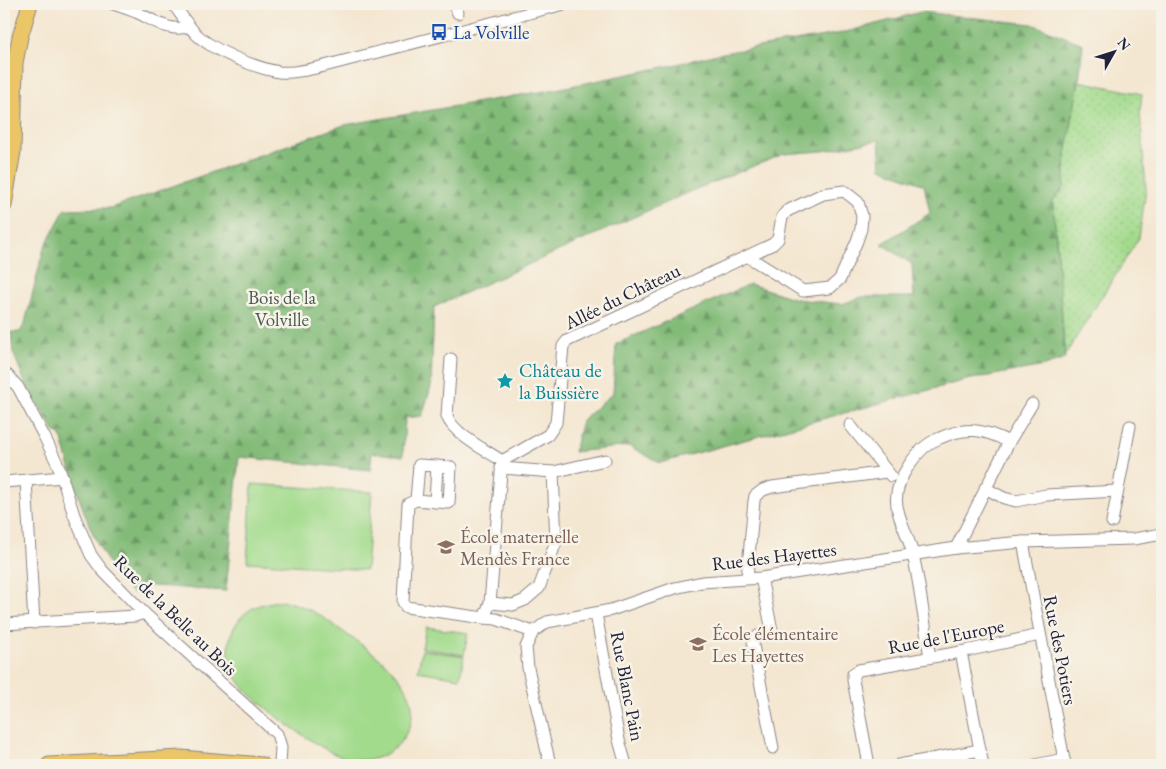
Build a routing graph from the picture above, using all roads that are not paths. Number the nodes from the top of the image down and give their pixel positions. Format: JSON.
{"nodes":[{"id":1,"x":30,"y":4,"type":"edge"},
{"id":2,"x":113,"y":4,"type":"edge"},
{"id":3,"x":173,"y":4,"type":"edge"},
{"id":4,"x":564,"y":4,"type":"edge"},
{"id":5,"x":189,"y":26,"type":"junction"},
{"id":6,"x":4,"y":205,"type":"edge"},
{"id":7,"x":747,"y":256,"type":"junction"},
{"id":8,"x":451,"y":359,"type":"dead end"},
{"id":9,"x":4,"y":373,"type":"edge"},
{"id":10,"x":1032,"y":404,"type":"dead end"},
{"id":11,"x":850,"y":425,"type":"dead end"},
{"id":12,"x":1130,"y":426,"type":"dead end"},
{"id":13,"x":1009,"y":442,"type":"junction"},
{"id":14,"x":605,"y":460,"type":"dead end"},
{"id":15,"x":502,"y":464,"type":"junction"},
{"id":16,"x":553,"y":472,"type":"junction"},
{"id":17,"x":887,"y":472,"type":"junction"},
{"id":18,"x":63,"y":477,"type":"junction"},
{"id":19,"x":26,"y":480,"type":"junction"},
{"id":20,"x":4,"y":482,"type":"edge"},
{"id":21,"x":898,"y":483,"type":"junction"},
{"id":22,"x":985,"y":488,"type":"junction"},
{"id":23,"x":1117,"y":491,"type":"junction"},
{"id":24,"x":412,"y":502,"type":"junction"},
{"id":25,"x":1112,"y":522,"type":"dead end"},
{"id":26,"x":1162,"y":534,"type":"edge"},
{"id":27,"x":1023,"y":542,"type":"junction"},
{"id":28,"x":956,"y":548,"type":"junction"},
{"id":29,"x":912,"y":554,"type":"junction"},
{"id":30,"x":747,"y":578,"type":"junction"},
{"id":31,"x":762,"y":578,"type":"junction"},
{"id":32,"x":490,"y":603,"type":"junction"},
{"id":33,"x":144,"y":613,"type":"junction"},
{"id":34,"x":596,"y":614,"type":"junction"},
{"id":35,"x":484,"y":618,"type":"junction"},
{"id":36,"x":34,"y":623,"type":"junction"},
{"id":37,"x":4,"y":624,"type":"edge"},
{"id":38,"x":533,"y":632,"type":"junction"},
{"id":39,"x":1040,"y":635,"type":"junction"},
{"id":40,"x":961,"y":652,"type":"junction"},
{"id":41,"x":930,"y":657,"type":"junction"},
{"id":42,"x":772,"y":748,"type":"dead end"},
{"id":43,"x":980,"y":750,"type":"junction"},
{"id":44,"x":149,"y":762,"type":"edge"},
{"id":45,"x":1065,"y":762,"type":"edge"},
{"id":46,"x":49,"y":765,"type":"edge"},
{"id":47,"x":262,"y":765,"type":"edge"},
{"id":48,"x":280,"y":765,"type":"edge"},
{"id":49,"x":550,"y":765,"type":"edge"},
{"id":50,"x":626,"y":765,"type":"edge"},
{"id":51,"x":869,"y":765,"type":"edge"},
{"id":52,"x":899,"y":765,"type":"edge"},
{"id":53,"x":983,"y":765,"type":"edge"},
{"id":54,"x":1035,"y":765,"type":"edge"}],
"edges":[{"from":1,"to":6,"type":"main road"},
{"from":2,"to":5,"type":"street"},
{"from":3,"to":5,"type":"street"},
{"from":4,"to":5,"type":"street"},
{"from":7,"to":7,"type":"street","name":"Allée du Château"},
{"from":7,"to":15,"type":"street","name":"Allée du Château"},
{"from":8,"to":15,"type":"street"},
{"from":9,"to":18,"type":"street","name":"Rue de la Belle au Bois"},
{"from":10,"to":13,"type":"street"},
{"from":11,"to":17,"type":"street"},
{"from":12,"to":23,"type":"street"},
{"from":13,"to":21,"type":"street"},
{"from":13,"to":22,"type":"street"},
{"from":14,"to":16,"type":"street"},
{"from":15,"to":16,"type":"street"},
{"from":15,"to":32,"type":"street"},
{"from":16,"to":32,"type":"street"},
{"from":17,"to":21,"type":"street"},
{"from":17,"to":30,"type":"street"},
{"from":18,"to":19,"type":"street"},
{"from":18,"to":33,"type":"street","name":"Rue de la Belle au Bois"},
{"from":19,"to":20,"type":"street"},
{"from":19,"to":36,"type":"street"},
{"from":21,"to":29,"type":"street"},
{"from":22,"to":23,"type":"street"},
{"from":22,"to":28,"type":"street"},
{"from":23,"to":25,"type":"street"},
{"from":24,"to":24,"type":"street"},
{"from":24,"to":35,"type":"street"},
{"from":26,"to":27,"type":"street","name":"Rue des Hayettes"},
{"from":27,"to":28,"type":"street","name":"Rue des Hayettes"},
{"from":27,"to":39,"type":"street","name":"Rue des Potiers"},
{"from":28,"to":29,"type":"street","name":"Rue des Hayettes"},
{"from":29,"to":31,"type":"street","name":"Rue des Hayettes"},
{"from":29,"to":41,"type":"street"},
{"from":30,"to":31,"type":"street","name":"Rue des Hayettes"},
{"from":30,"to":34,"type":"street","name":"Rue des Hayettes"},
{"from":31,"to":42,"type":"street"},
{"from":32,"to":35,"type":"street"},
{"from":33,"to":36,"type":"street"},
{"from":33,"to":48,"type":"street","name":"Rue de la Belle au Bois"},
{"from":34,"to":38,"type":"street","name":"Rue des Hayettes"},
{"from":34,"to":50,"type":"street","name":"Rue Blanc Pain"},
{"from":35,"to":38,"type":"street"},
{"from":36,"to":37,"type":"street"},
{"from":38,"to":49,"type":"street"},
{"from":39,"to":40,"type":"street","name":"Rue de l'Europe"},
{"from":39,"to":45,"type":"street","name":"Rue des Potiers"},
{"from":40,"to":41,"type":"street","name":"Rue de l'Europe"},
{"from":40,"to":43,"type":"street"},
{"from":41,"to":51,"type":"street","name":"Rue de l'Europe"},
{"from":43,"to":52,"type":"street"},
{"from":43,"to":53,"type":"street"},
{"from":44,"to":46,"type":"main road"},
{"from":44,"to":47,"type":"main road"},
{"from":45,"to":54,"type":"street"}]}
